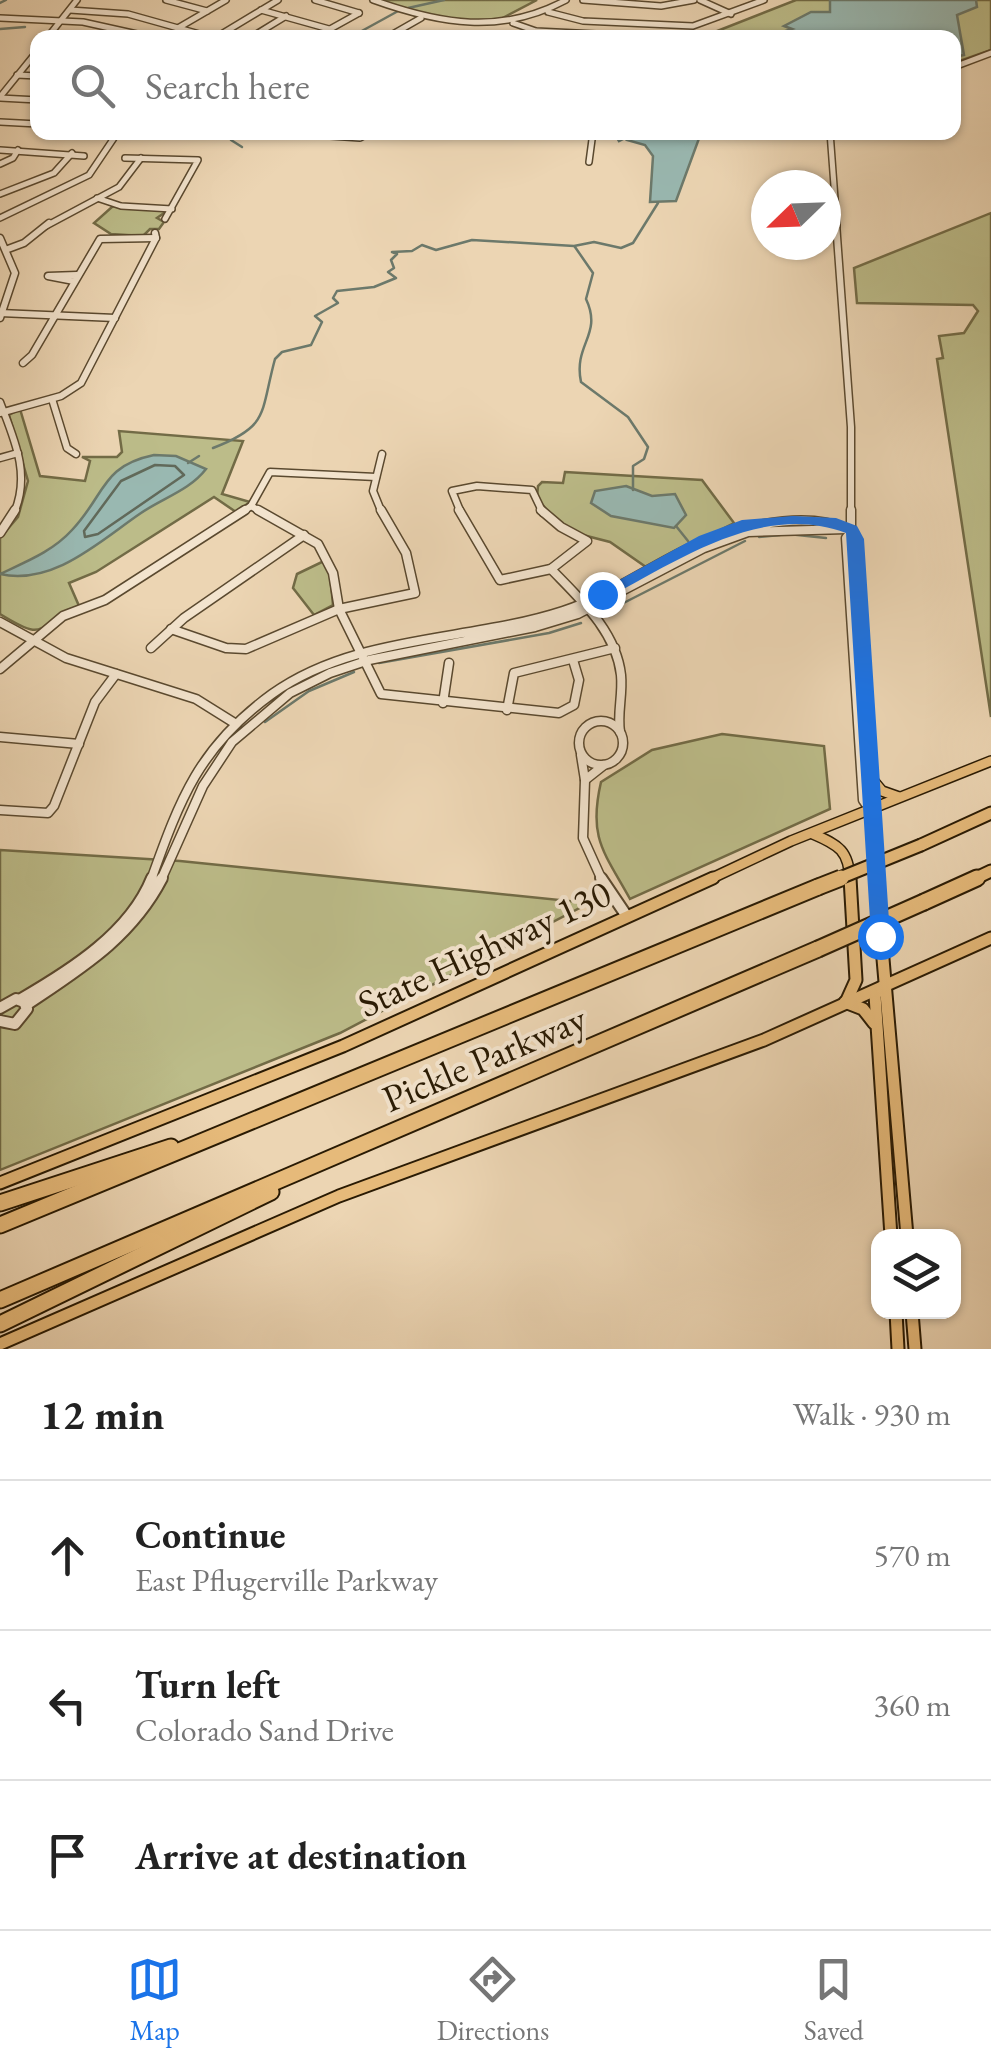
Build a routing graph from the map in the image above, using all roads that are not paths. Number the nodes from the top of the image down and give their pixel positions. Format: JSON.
{"nodes":[{"id":1,"x":77,"y":0,"type":"edge"},
{"id":2,"x":226,"y":0,"type":"edge"},
{"id":3,"x":278,"y":0,"type":"edge"},
{"id":4,"x":315,"y":0,"type":"edge"},
{"id":5,"x":373,"y":0,"type":"edge"},
{"id":6,"x":566,"y":0,"type":"edge"},
{"id":7,"x":583,"y":0,"type":"edge"},
{"id":8,"x":697,"y":0,"type":"edge"},
{"id":9,"x":761,"y":0,"type":"edge"},
{"id":10,"x":171,"y":1,"type":"edge"},
{"id":11,"x":328,"y":1,"type":"edge"},
{"id":12,"x":70,"y":10,"type":"junction"},
{"id":13,"x":262,"y":10,"type":"junction"},
{"id":14,"x":207,"y":11,"type":"junction"},
{"id":15,"x":548,"y":12,"type":"junction"},
{"id":16,"x":731,"y":14,"type":"junction"},
{"id":17,"x":286,"y":16,"type":"junction"},
{"id":18,"x":421,"y":17,"type":"junction"},
{"id":19,"x":0,"y":20,"type":"edge"},
{"id":20,"x":60,"y":22,"type":"junction"},
{"id":21,"x":514,"y":23,"type":"junction"},
{"id":22,"x":501,"y":24,"type":"junction"},
{"id":23,"x":693,"y":26,"type":"junction"},
{"id":24,"x":178,"y":28,"type":"junction"},
{"id":25,"x":329,"y":29,"type":"joint"},
{"id":26,"x":524,"y":29,"type":"junction"},
{"id":27,"x":54,"y":30,"type":"edge"},
{"id":28,"x":112,"y":30,"type":"edge"},
{"id":29,"x":128,"y":30,"type":"edge"},
{"id":30,"x":185,"y":30,"type":"edge"},
{"id":31,"x":228,"y":30,"type":"edge"},
{"id":32,"x":263,"y":30,"type":"edge"},
{"id":33,"x":399,"y":30,"type":"edge"},
{"id":34,"x":528,"y":30,"type":"edge"},
{"id":35,"x":695,"y":30,"type":"edge"},
{"id":36,"x":991,"y":53,"type":"edge"},
{"id":37,"x":30,"y":60,"type":"edge"},
{"id":38,"x":961,"y":64,"type":"edge"},
{"id":39,"x":17,"y":76,"type":"junction"},
{"id":40,"x":30,"y":76,"type":"edge"},
{"id":41,"x":0,"y":97,"type":"edge"},
{"id":42,"x":30,"y":99,"type":"edge"},
{"id":43,"x":0,"y":122,"type":"edge"},
{"id":44,"x":30,"y":124,"type":"edge"},
{"id":45,"x":113,"y":140,"type":"edge"},
{"id":46,"x":592,"y":140,"type":"edge"},
{"id":47,"x":831,"y":140,"type":"edge"},
{"id":48,"x":0,"y":150,"type":"edge"},
{"id":49,"x":18,"y":150,"type":"junction"},
{"id":50,"x":72,"y":153,"type":"junction"},
{"id":51,"x":84,"y":156,"type":"dead end"},
{"id":52,"x":125,"y":158,"type":"dead end"},
{"id":53,"x":141,"y":158,"type":"junction"},
{"id":54,"x":589,"y":162,"type":"dead end"},
{"id":55,"x":0,"y":164,"type":"edge"},
{"id":56,"x":0,"y":194,"type":"edge"},
{"id":57,"x":97,"y":198,"type":"junction"},
{"id":58,"x":172,"y":209,"type":"junction"},
{"id":59,"x":0,"y":218,"type":"edge"},
{"id":60,"x":165,"y":219,"type":"dead end"},
{"id":61,"x":0,"y":238,"type":"edge"},
{"id":62,"x":8,"y":249,"type":"junction"},
{"id":63,"x":55,"y":314,"type":"junction"},
{"id":64,"x":1,"y":315,"type":"edge"},
{"id":65,"x":114,"y":318,"type":"junction"},
{"id":66,"x":22,"y":363,"type":"dead end"},
{"id":67,"x":52,"y":399,"type":"junction"},
{"id":68,"x":0,"y":402,"type":"edge"},
{"id":69,"x":2,"y":412,"type":"edge"},
{"id":70,"x":18,"y":454,"type":"junction"},
{"id":71,"x":76,"y":454,"type":"dead end"},
{"id":72,"x":382,"y":454,"type":"dead end"},
{"id":73,"x":0,"y":458,"type":"edge"},
{"id":74,"x":376,"y":478,"type":"junction"},
{"id":75,"x":250,"y":506,"type":"junction"},
{"id":76,"x":849,"y":530,"type":"junction"},
{"id":77,"x":0,"y":534,"type":"edge"},
{"id":78,"x":304,"y":535,"type":"junction"},
{"id":79,"x":551,"y":569,"type":"junction"},
{"id":80,"x":584,"y":607,"type":"junction"},
{"id":81,"x":338,"y":609,"type":"junction"},
{"id":82,"x":850,"y":616,"type":"junction"},
{"id":83,"x":0,"y":622,"type":"edge"},
{"id":84,"x":171,"y":630,"type":"junction"},
{"id":85,"x":32,"y":641,"type":"junction"},
{"id":86,"x":151,"y":648,"type":"dead end"},
{"id":87,"x":615,"y":648,"type":"junction"},
{"id":88,"x":360,"y":656,"type":"junction"},
{"id":89,"x":574,"y":660,"type":"junction"},
{"id":90,"x":449,"y":662,"type":"dead end"},
{"id":91,"x":0,"y":669,"type":"edge"},
{"id":92,"x":116,"y":674,"type":"junction"},
{"id":93,"x":865,"y":675,"type":"junction"},
{"id":94,"x":444,"y":703,"type":"junction"},
{"id":95,"x":616,"y":706,"type":"junction"},
{"id":96,"x":507,"y":710,"type":"junction"},
{"id":97,"x":234,"y":723,"type":"junction"},
{"id":98,"x":592,"y":724,"type":"junction"},
{"id":99,"x":244,"y":730,"type":"junction"},
{"id":100,"x":620,"y":732,"type":"junction"},
{"id":101,"x":0,"y":737,"type":"edge"},
{"id":102,"x":79,"y":744,"type":"junction"},
{"id":103,"x":582,"y":755,"type":"junction"},
{"id":104,"x":991,"y":761,"type":"edge"},
{"id":105,"x":609,"y":762,"type":"junction"},
{"id":106,"x":872,"y":779,"type":"junction"},
{"id":107,"x":585,"y":780,"type":"junction"},
{"id":108,"x":902,"y":797,"type":"junction"},
{"id":109,"x":0,"y":810,"type":"edge"},
{"id":110,"x":870,"y":810,"type":"junction"},
{"id":111,"x":991,"y":813,"type":"edge"},
{"id":112,"x":810,"y":833,"type":"junction"},
{"id":113,"x":991,"y":872,"type":"edge"},
{"id":114,"x":626,"y":915,"type":"junction"},
{"id":115,"x":129,"y":922,"type":"junction"},
{"id":116,"x":991,"y":938,"type":"edge"},
{"id":117,"x":884,"y":985,"type":"junction"},
{"id":118,"x":23,"y":1002,"type":"junction"},
{"id":119,"x":845,"y":1002,"type":"junction"},
{"id":120,"x":0,"y":1008,"type":"edge"},
{"id":121,"x":1,"y":1023,"type":"edge"},
{"id":122,"x":877,"y":1030,"type":"junction"},
{"id":123,"x":279,"y":1110,"type":"junction"},
{"id":124,"x":420,"y":1121,"type":"junction"},
{"id":125,"x":0,"y":1184,"type":"edge"},
{"id":126,"x":888,"y":1190,"type":"junction"},
{"id":127,"x":904,"y":1192,"type":"junction"},
{"id":128,"x":0,"y":1202,"type":"edge"},
{"id":129,"x":0,"y":1225,"type":"edge"},
{"id":130,"x":891,"y":1229,"type":"edge"},
{"id":131,"x":907,"y":1229,"type":"edge"},
{"id":132,"x":0,"y":1300,"type":"edge"},
{"id":133,"x":896,"y":1319,"type":"edge"},
{"id":134,"x":913,"y":1319,"type":"edge"},
{"id":135,"x":0,"y":1324,"type":"edge"},
{"id":136,"x":0,"y":1344,"type":"edge"},
{"id":137,"x":898,"y":1349,"type":"edge"},
{"id":138,"x":915,"y":1349,"type":"edge"}],
"edges":[{"from":1,"to":12,"type":"street"},
{"from":2,"to":14,"type":"street"},
{"from":3,"to":13,"type":"street"},
{"from":4,"to":11,"type":"street"},
{"from":5,"to":18,"type":"street"},
{"from":6,"to":15,"type":"street"},
{"from":7,"to":8,"type":"street"},
{"from":8,"to":16,"type":"street"},
{"from":9,"to":16,"type":"street"},
{"from":10,"to":14,"type":"street"},
{"from":11,"to":25,"type":"street"},
{"from":12,"to":20,"type":"street"},
{"from":12,"to":24,"type":"street"},
{"from":13,"to":17,"type":"street"},
{"from":13,"to":31,"type":"street"},
{"from":14,"to":24,"type":"street"},
{"from":15,"to":21,"type":"street"},
{"from":15,"to":23,"type":"street"},
{"from":16,"to":23,"type":"street"},
{"from":17,"to":25,"type":"street"},
{"from":17,"to":32,"type":"street"},
{"from":18,"to":22,"type":"street"},
{"from":18,"to":33,"type":"street"},
{"from":19,"to":20,"type":"street"},
{"from":20,"to":27,"type":"street"},
{"from":20,"to":28,"type":"street"},
{"from":20,"to":29,"type":"street"},
{"from":21,"to":22,"type":"street"},
{"from":21,"to":26,"type":"street"},
{"from":22,"to":26,"type":"street"},
{"from":23,"to":35,"type":"street"},
{"from":24,"to":30,"type":"street"},
{"from":26,"to":34,"type":"street"},
{"from":36,"to":38,"type":"street"},
{"from":37,"to":39,"type":"street"},
{"from":39,"to":40,"type":"street"},
{"from":39,"to":41,"type":"street"},
{"from":41,"to":42,"type":"street"},
{"from":43,"to":44,"type":"street"},
{"from":45,"to":59,"type":"street"},
{"from":46,"to":54,"type":"street"},
{"from":47,"to":76,"type":"street"},
{"from":48,"to":49,"type":"street"},
{"from":49,"to":50,"type":"street"},
{"from":49,"to":55,"type":"street"},
{"from":50,"to":51,"type":"street"},
{"from":50,"to":56,"type":"street"},
{"from":52,"to":53,"type":"street"},
{"from":53,"to":57,"type":"street"},
{"from":53,"to":58,"type":"street"},
{"from":57,"to":58,"type":"street"},
{"from":57,"to":62,"type":"street"},
{"from":58,"to":60,"type":"street"},
{"from":61,"to":62,"type":"street"},
{"from":62,"to":64,"type":"street"},
{"from":63,"to":64,"type":"street"},
{"from":63,"to":65,"type":"street"},
{"from":63,"to":65,"type":"street"},
{"from":63,"to":66,"type":"street"},
{"from":65,"to":67,"type":"street"},
{"from":67,"to":69,"type":"street"},
{"from":67,"to":71,"type":"street"},
{"from":68,"to":69,"type":"street"},
{"from":69,"to":70,"type":"street"},
{"from":70,"to":73,"type":"street"},
{"from":70,"to":77,"type":"street"},
{"from":72,"to":74,"type":"street"},
{"from":74,"to":75,"type":"street"},
{"from":74,"to":81,"type":"street"},
{"from":75,"to":78,"type":"street"},
{"from":75,"to":85,"type":"street"},
{"from":76,"to":80,"type":"street"},
{"from":76,"to":82,"type":"street"},
{"from":76,"to":93,"type":"street"},
{"from":78,"to":81,"type":"street"},
{"from":78,"to":84,"type":"street"},
{"from":79,"to":79,"type":"street"},
{"from":79,"to":80,"type":"street"},
{"from":80,"to":87,"type":"street"},
{"from":80,"to":88,"type":"street"},
{"from":81,"to":84,"type":"street"},
{"from":81,"to":88,"type":"street"},
{"from":82,"to":93,"type":"street"},
{"from":82,"to":110,"type":"street"},
{"from":83,"to":85,"type":"street"},
{"from":84,"to":86,"type":"street"},
{"from":85,"to":91,"type":"street"},
{"from":85,"to":92,"type":"street"},
{"from":87,"to":89,"type":"street"},
{"from":87,"to":95,"type":"street"},
{"from":88,"to":94,"type":"street"},
{"from":88,"to":97,"type":"street"},
{"from":88,"to":99,"type":"street"},
{"from":89,"to":96,"type":"street"},
{"from":89,"to":96,"type":"street"},
{"from":90,"to":94,"type":"street"},
{"from":92,"to":97,"type":"street"},
{"from":92,"to":102,"type":"street"},
{"from":93,"to":106,"type":"street"},
{"from":94,"to":96,"type":"street"},
{"from":95,"to":98,"type":"street"},
{"from":95,"to":100,"type":"street"},
{"from":97,"to":99,"type":"street"},
{"from":97,"to":115,"type":"street"},
{"from":98,"to":100,"type":"street"},
{"from":98,"to":103,"type":"street"},
{"from":99,"to":115,"type":"street"},
{"from":100,"to":105,"type":"street"},
{"from":101,"to":102,"type":"street"},
{"from":102,"to":109,"type":"street"},
{"from":103,"to":105,"type":"street"},
{"from":103,"to":107,"type":"street"},
{"from":104,"to":108,"type":"main road","name":"State Highway 130"},
{"from":105,"to":107,"type":"street"},
{"from":106,"to":108,"type":"main road"},
{"from":106,"to":110,"type":"street"},
{"from":107,"to":114,"type":"street"},
{"from":108,"to":110,"type":"main road","name":"State Highway 130"},
{"from":110,"to":112,"type":"main road","name":"State Highway 130"},
{"from":110,"to":117,"type":"main road"},
{"from":111,"to":123,"type":"highway","name":"Pickle Parkway","bridge":true},
{"from":112,"to":114,"type":"main road","name":"State Highway 130"},
{"from":112,"to":119,"type":"main road"},
{"from":113,"to":124,"type":"highway","name":"Pickle Parkway","bridge":true},
{"from":114,"to":125,"type":"main road","name":"State Highway 130"},
{"from":115,"to":118,"type":"street"},
{"from":116,"to":117,"type":"main road"},
{"from":117,"to":119,"type":"main road"},
{"from":117,"to":122,"type":"main road"},
{"from":117,"to":127,"type":"main road"},
{"from":118,"to":120,"type":"street"},
{"from":118,"to":121,"type":"street"},
{"from":119,"to":122,"type":"main road"},
{"from":119,"to":136,"type":"main road"},
{"from":122,"to":126,"type":"main road"},
{"from":123,"to":128,"type":"highway"},
{"from":123,"to":129,"type":"highway","name":"Pickle Parkway"},
{"from":124,"to":132,"type":"highway","name":"Pickle Parkway"},
{"from":124,"to":135,"type":"highway"},
{"from":126,"to":127,"type":"main road"},
{"from":126,"to":130,"type":"main road"},
{"from":127,"to":131,"type":"main road"},
{"from":133,"to":137,"type":"main road"},
{"from":134,"to":138,"type":"main road"}]}
